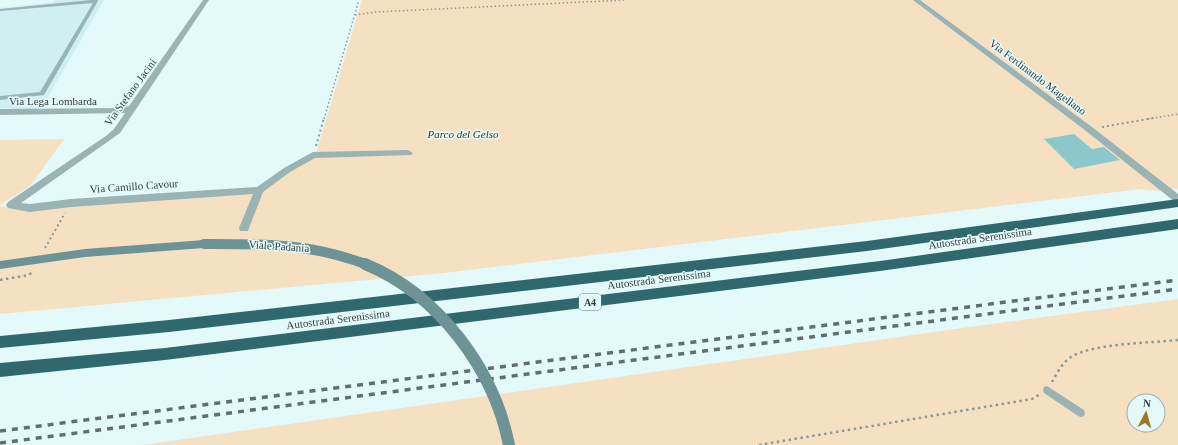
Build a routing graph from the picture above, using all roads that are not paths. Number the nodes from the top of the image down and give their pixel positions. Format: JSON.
{"nodes":[{"id":1,"x":206,"y":0,"type":"edge"},
{"id":2,"x":916,"y":0,"type":"edge"},
{"id":3,"x":57,"y":2,"type":"edge"},
{"id":4,"x":0,"y":10,"type":"edge"},
{"id":5,"x":0,"y":98,"type":"edge"},
{"id":6,"x":130,"y":109,"type":"junction"},
{"id":7,"x":0,"y":112,"type":"edge"},
{"id":8,"x":408,"y":153,"type":"dead end"},
{"id":9,"x":259,"y":190,"type":"junction"},
{"id":10,"x":1178,"y":199,"type":"edge"},
{"id":11,"x":1178,"y":203,"type":"edge"},
{"id":12,"x":11,"y":205,"type":"joint"},
{"id":13,"x":1178,"y":224,"type":"edge"},
{"id":14,"x":244,"y":228,"type":"dead end"},
{"id":15,"x":0,"y":265,"type":"edge"},
{"id":16,"x":0,"y":342,"type":"edge"},
{"id":17,"x":0,"y":370,"type":"edge"},
{"id":18,"x":1047,"y":390,"type":"road end"},
{"id":19,"x":1081,"y":413,"type":"dead end"},
{"id":20,"x":509,"y":445,"type":"edge"}],
"edges":[{"from":1,"to":6,"type":"street","name":"Via Stefano Jacini"},
{"from":2,"to":10,"type":"street","name":"Via Ferdinando Magellano"},
{"from":3,"to":4,"type":"lane"},
{"from":3,"to":5,"type":"lane"},
{"from":6,"to":7,"type":"street","name":"Via Lega Lombarda"},
{"from":6,"to":12,"type":"street","name":"Via Stefano Jacini"},
{"from":8,"to":9,"type":"street"},
{"from":9,"to":12,"type":"street","name":"Via Camillo Cavour"},
{"from":9,"to":14,"type":"street"},
{"from":11,"to":16,"type":"highway","name":"Autostrada Serenissima","number":"A4"},
{"from":13,"to":17,"type":"highway","name":"Autostrada Serenissima","number":"A4"},
{"from":15,"to":20,"type":"street","name":"Viale Padania","bridge":true},
{"from":18,"to":19,"type":"lane"}]}
